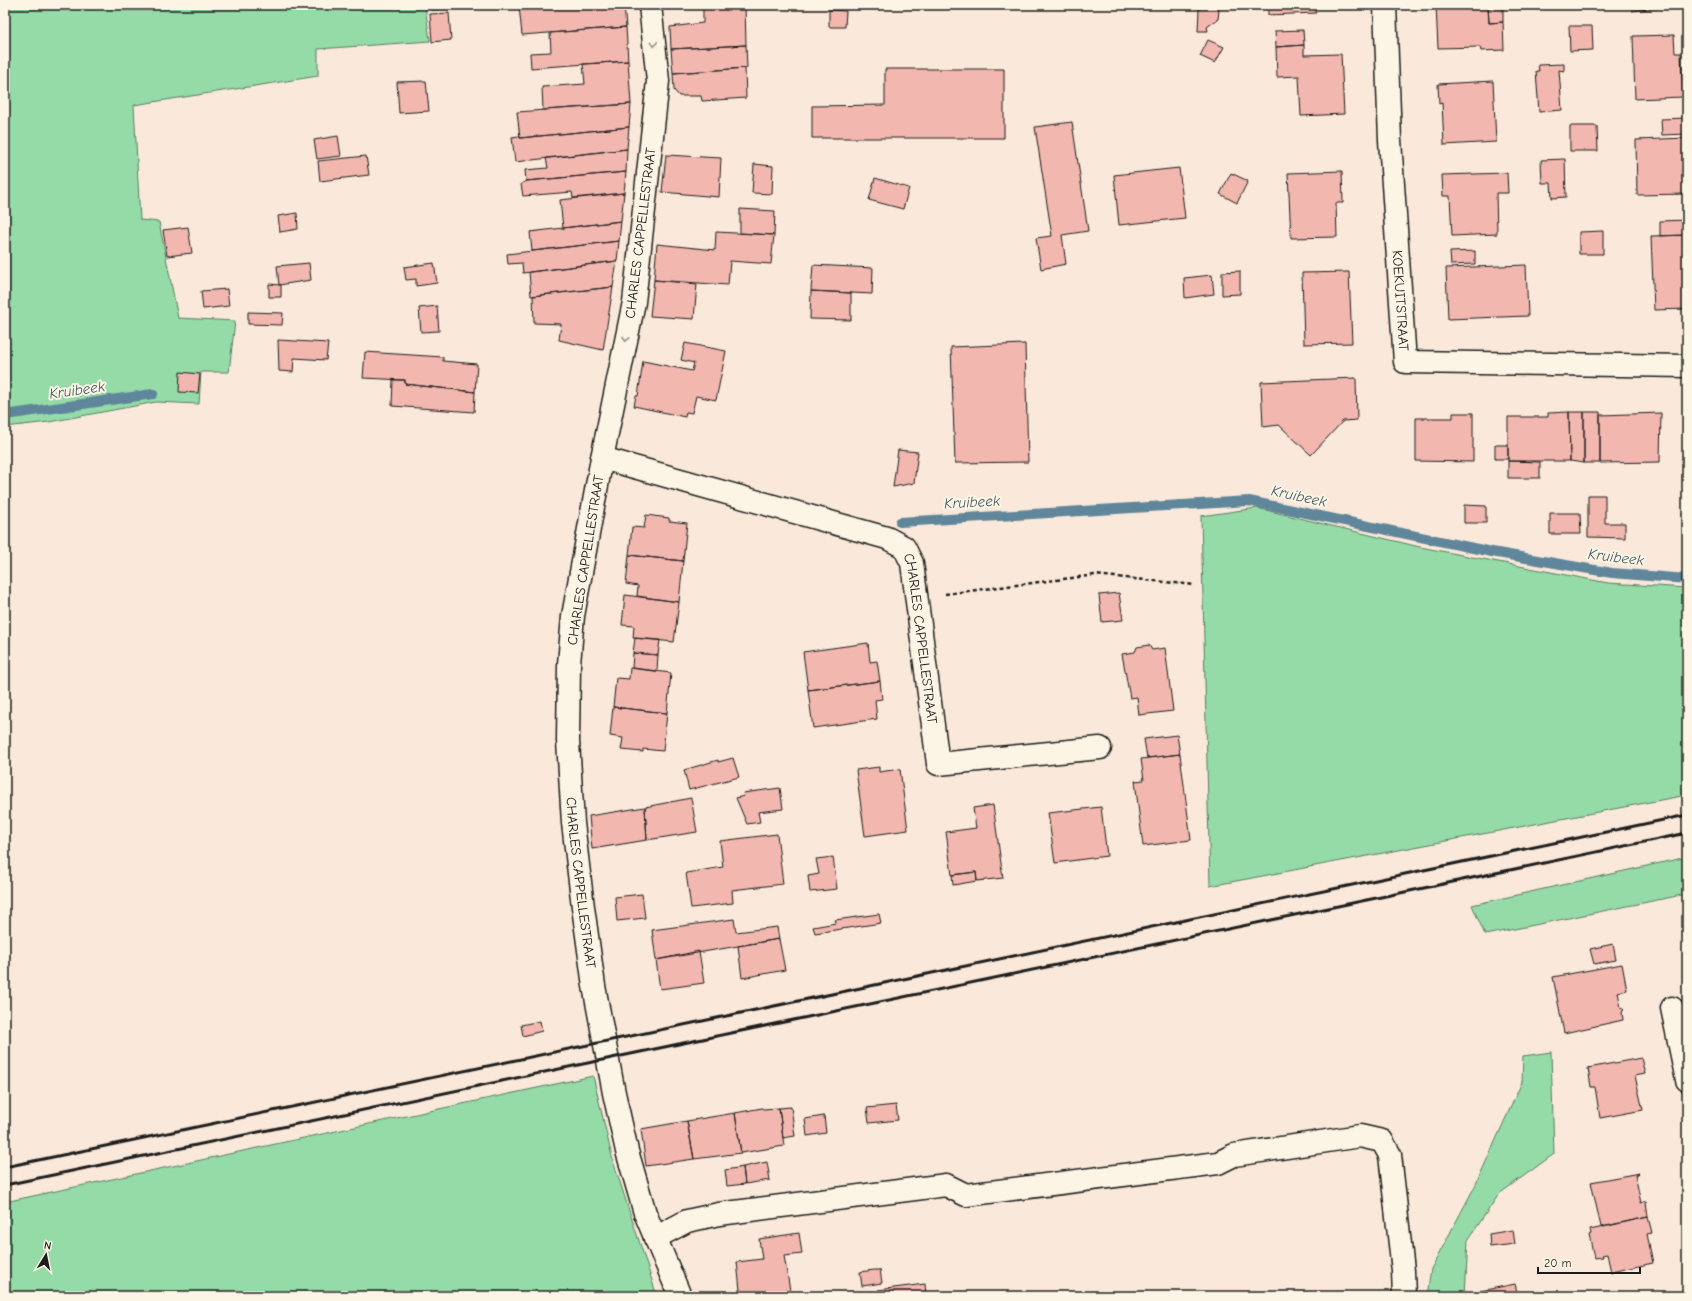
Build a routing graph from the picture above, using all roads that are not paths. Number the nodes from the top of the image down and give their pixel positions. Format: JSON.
{"nodes":[{"id":1,"x":650,"y":5,"type":"edge"},
{"id":2,"x":1385,"y":5,"type":"edge"},
{"id":3,"x":1687,"y":366,"type":"edge"},
{"id":4,"x":602,"y":458,"type":"junction"},
{"id":5,"x":1100,"y":748,"type":"dead end"},
{"id":6,"x":1672,"y":1008,"type":"dead end"},
{"id":7,"x":1687,"y":1080,"type":"edge"},
{"id":8,"x":655,"y":1238,"type":"junction"},
{"id":9,"x":680,"y":1296,"type":"edge"},
{"id":10,"x":1404,"y":1296,"type":"edge"}],
"edges":[{"from":1,"to":4,"type":"street","name":"CHARLES CAPPELLESTRAAT","one_way":true},
{"from":2,"to":3,"type":"street","name":"KOEKUITSTRAAT"},
{"from":4,"to":5,"type":"street","name":"CHARLES CAPPELLESTRAAT"},
{"from":4,"to":8,"type":"street","name":"CHARLES CAPPELLESTRAAT"},
{"from":6,"to":7,"type":"street"},
{"from":8,"to":9,"type":"street","name":"CHARLES CAPPELLESTRAAT"},
{"from":8,"to":10,"type":"street"}]}
